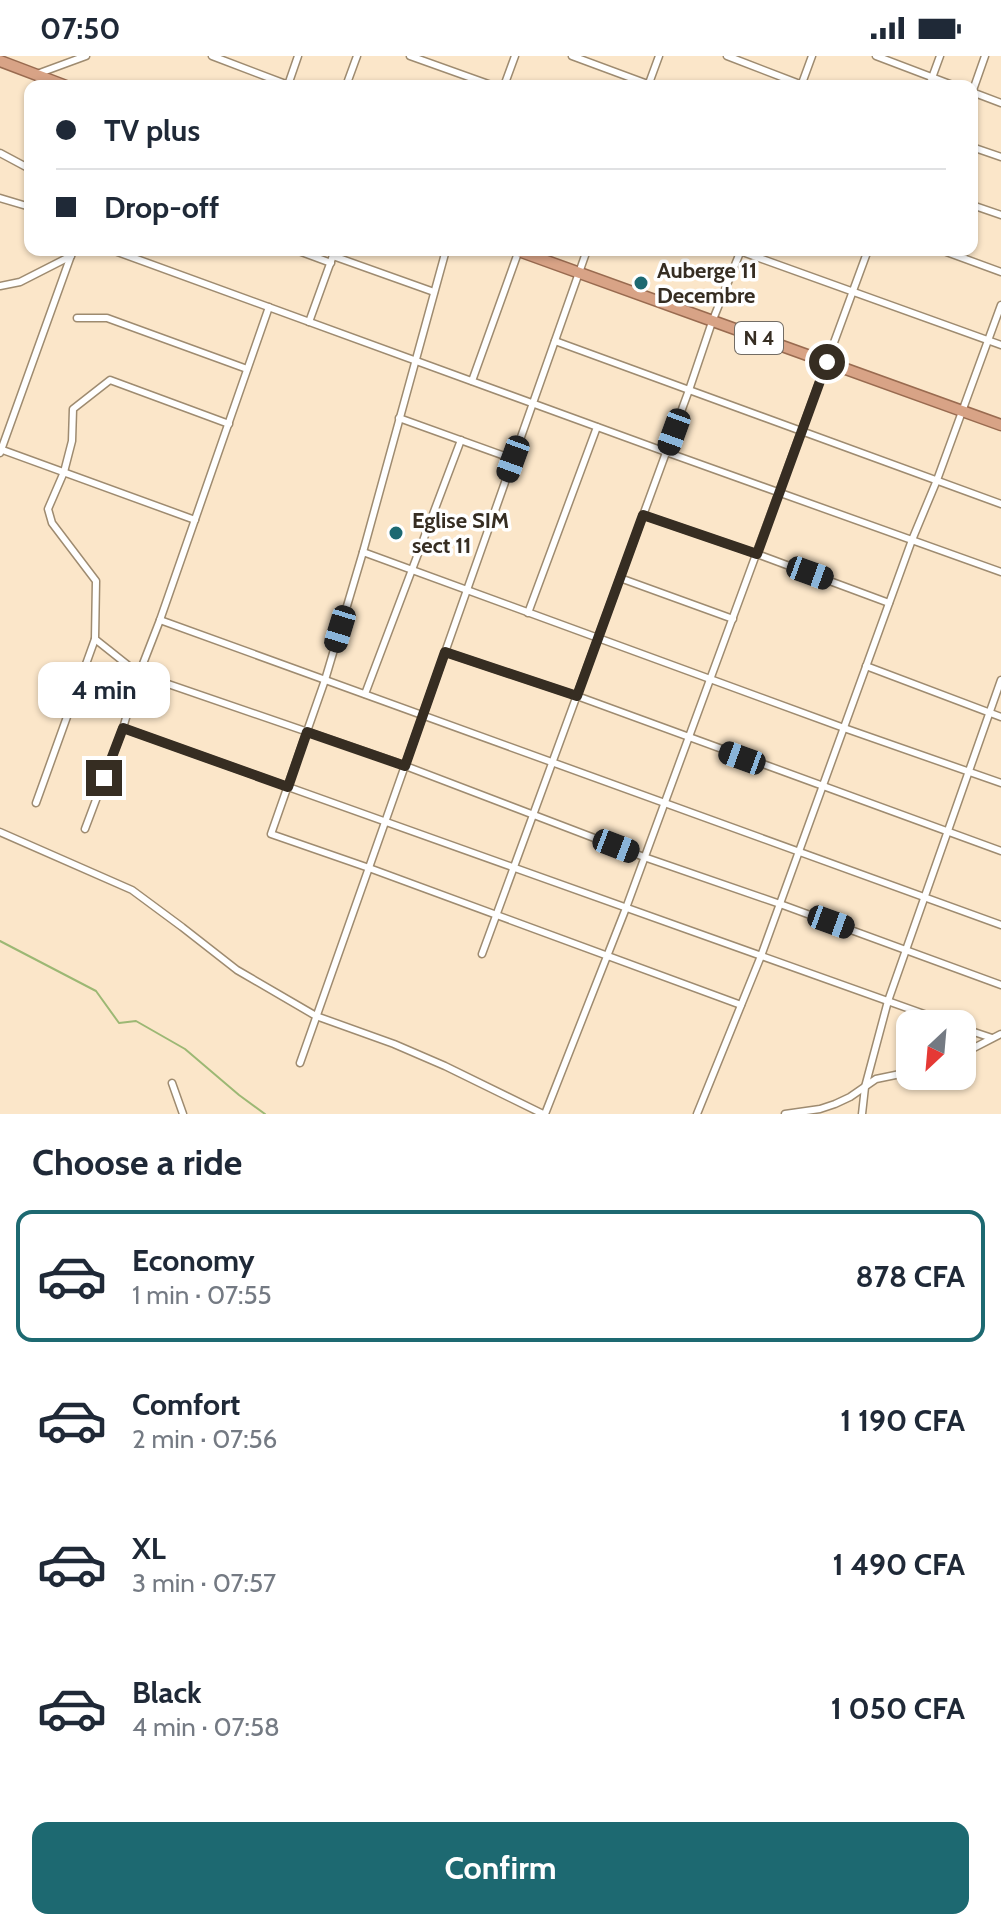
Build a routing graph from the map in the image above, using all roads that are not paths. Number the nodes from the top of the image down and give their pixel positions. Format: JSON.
{"nodes":[{"id":1,"x":86,"y":56,"type":"edge"},
{"id":2,"x":212,"y":56,"type":"edge"},
{"id":3,"x":298,"y":56,"type":"edge"},
{"id":4,"x":357,"y":56,"type":"edge"},
{"id":5,"x":410,"y":56,"type":"edge"},
{"id":6,"x":515,"y":56,"type":"edge"},
{"id":7,"x":572,"y":56,"type":"edge"},
{"id":8,"x":659,"y":56,"type":"edge"},
{"id":9,"x":727,"y":56,"type":"edge"},
{"id":10,"x":812,"y":56,"type":"edge"},
{"id":11,"x":876,"y":56,"type":"edge"},
{"id":12,"x":940,"y":56,"type":"edge"},
{"id":13,"x":985,"y":56,"type":"edge"},
{"id":14,"x":0,"y":61,"type":"edge"},
{"id":15,"x":36,"y":74,"type":"junction"},
{"id":16,"x":932,"y":77,"type":"junction"},
{"id":17,"x":51,"y":80,"type":"edge"},
{"id":18,"x":274,"y":80,"type":"edge"},
{"id":19,"x":292,"y":80,"type":"edge"},
{"id":20,"x":348,"y":80,"type":"edge"},
{"id":21,"x":477,"y":80,"type":"edge"},
{"id":22,"x":506,"y":80,"type":"edge"},
{"id":23,"x":637,"y":80,"type":"edge"},
{"id":24,"x":652,"y":80,"type":"edge"},
{"id":25,"x":790,"y":80,"type":"edge"},
{"id":26,"x":805,"y":80,"type":"edge"},
{"id":27,"x":931,"y":80,"type":"edge"},
{"id":28,"x":940,"y":80,"type":"edge"},
{"id":29,"x":976,"y":80,"type":"edge"},
{"id":30,"x":978,"y":94,"type":"edge"},
{"id":31,"x":1001,"y":103,"type":"edge"},
{"id":32,"x":978,"y":149,"type":"edge"},
{"id":33,"x":0,"y":153,"type":"edge"},
{"id":34,"x":1001,"y":157,"type":"edge"},
{"id":35,"x":24,"y":166,"type":"edge"},
{"id":36,"x":0,"y":198,"type":"edge"},
{"id":37,"x":24,"y":205,"type":"edge"},
{"id":38,"x":978,"y":207,"type":"edge"},
{"id":39,"x":1001,"y":215,"type":"edge"},
{"id":40,"x":67,"y":256,"type":"edge"},
{"id":41,"x":71,"y":256,"type":"edge"},
{"id":42,"x":129,"y":256,"type":"edge"},
{"id":43,"x":333,"y":256,"type":"edge"},
{"id":44,"x":444,"y":256,"type":"edge"},
{"id":45,"x":516,"y":256,"type":"edge"},
{"id":46,"x":534,"y":256,"type":"edge"},
{"id":47,"x":585,"y":256,"type":"edge"},
{"id":48,"x":737,"y":256,"type":"edge"},
{"id":49,"x":755,"y":256,"type":"edge"},
{"id":50,"x":866,"y":256,"type":"edge"},
{"id":51,"x":957,"y":256,"type":"edge"},
{"id":52,"x":1001,"y":272,"type":"edge"},
{"id":53,"x":579,"y":273,"type":"junction"},
{"id":54,"x":0,"y":286,"type":"edge"},
{"id":55,"x":434,"y":292,"type":"junction"},
{"id":56,"x":853,"y":292,"type":"junction"},
{"id":57,"x":1001,"y":305,"type":"edge"},
{"id":58,"x":269,"y":307,"type":"junction"},
{"id":59,"x":77,"y":318,"type":"dead end"},
{"id":60,"x":309,"y":322,"type":"junction"},
{"id":61,"x":712,"y":322,"type":"junction"},
{"id":62,"x":555,"y":341,"type":"junction"},
{"id":63,"x":988,"y":341,"type":"junction"},
{"id":64,"x":1001,"y":345,"type":"edge"},
{"id":65,"x":414,"y":360,"type":"junction"},
{"id":66,"x":827,"y":362,"type":"junction"},
{"id":67,"x":247,"y":369,"type":"junction"},
{"id":68,"x":472,"y":381,"type":"junction"},
{"id":69,"x":689,"y":390,"type":"junction"},
{"id":70,"x":533,"y":403,"type":"junction"},
{"id":71,"x":963,"y":412,"type":"junction"},
{"id":72,"x":399,"y":418,"type":"junction"},
{"id":73,"x":229,"y":424,"type":"junction"},
{"id":74,"x":1001,"y":425,"type":"edge"},
{"id":75,"x":597,"y":427,"type":"junction"},
{"id":76,"x":802,"y":431,"type":"junction"},
{"id":77,"x":461,"y":440,"type":"junction"},
{"id":78,"x":0,"y":450,"type":"edge"},
{"id":79,"x":666,"y":452,"type":"junction"},
{"id":80,"x":513,"y":459,"type":"junction"},
{"id":81,"x":64,"y":472,"type":"junction"},
{"id":82,"x":937,"y":480,"type":"junction"},
{"id":83,"x":779,"y":493,"type":"junction"},
{"id":84,"x":1001,"y":504,"type":"edge"},
{"id":85,"x":643,"y":515,"type":"junction"},
{"id":86,"x":195,"y":520,"type":"junction"},
{"id":87,"x":912,"y":540,"type":"junction"},
{"id":88,"x":363,"y":552,"type":"junction"},
{"id":89,"x":757,"y":554,"type":"junction"},
{"id":90,"x":412,"y":570,"type":"junction"},
{"id":91,"x":1001,"y":572,"type":"edge"},
{"id":92,"x":620,"y":578,"type":"junction"},
{"id":93,"x":467,"y":590,"type":"junction"},
{"id":94,"x":889,"y":603,"type":"junction"},
{"id":95,"x":528,"y":613,"type":"junction"},
{"id":96,"x":733,"y":619,"type":"junction"},
{"id":97,"x":160,"y":620,"type":"junction"},
{"id":98,"x":598,"y":638,"type":"junction"},
{"id":99,"x":95,"y":639,"type":"junction"},
{"id":100,"x":445,"y":652,"type":"junction"},
{"id":101,"x":866,"y":666,"type":"junction"},
{"id":102,"x":139,"y":674,"type":"junction"},
{"id":103,"x":711,"y":678,"type":"junction"},
{"id":104,"x":325,"y":680,"type":"junction"},
{"id":105,"x":1001,"y":680,"type":"edge"},
{"id":106,"x":365,"y":694,"type":"junction"},
{"id":107,"x":577,"y":696,"type":"junction"},
{"id":108,"x":990,"y":712,"type":"junction"},
{"id":109,"x":423,"y":715,"type":"junction"},
{"id":110,"x":1001,"y":717,"type":"edge"},
{"id":111,"x":123,"y":728,"type":"junction"},
{"id":112,"x":844,"y":728,"type":"junction"},
{"id":113,"x":307,"y":732,"type":"junction"},
{"id":114,"x":689,"y":739,"type":"junction"},
{"id":115,"x":552,"y":762,"type":"junction"},
{"id":116,"x":405,"y":766,"type":"junction"},
{"id":117,"x":969,"y":772,"type":"junction"},
{"id":118,"x":1001,"y":783,"type":"edge"},
{"id":119,"x":288,"y":787,"type":"junction"},
{"id":120,"x":823,"y":787,"type":"junction"},
{"id":121,"x":36,"y":803,"type":"dead end"},
{"id":122,"x":665,"y":804,"type":"junction"},
{"id":123,"x":533,"y":814,"type":"junction"},
{"id":124,"x":385,"y":821,"type":"junction"},
{"id":125,"x":85,"y":829,"type":"dead end"},
{"id":126,"x":948,"y":831,"type":"junction"},
{"id":127,"x":0,"y":832,"type":"edge"},
{"id":128,"x":1001,"y":851,"type":"edge"},
{"id":129,"x":799,"y":853,"type":"junction"},
{"id":130,"x":644,"y":857,"type":"junction"},
{"id":131,"x":514,"y":867,"type":"junction"},
{"id":132,"x":369,"y":868,"type":"junction"},
{"id":133,"x":924,"y":898,"type":"junction"},
{"id":134,"x":780,"y":904,"type":"junction"},
{"id":135,"x":626,"y":908,"type":"junction"},
{"id":136,"x":497,"y":915,"type":"junction"},
{"id":137,"x":1001,"y":925,"type":"edge"},
{"id":138,"x":906,"y":950,"type":"junction"},
{"id":139,"x":482,"y":954,"type":"dead end"},
{"id":140,"x":607,"y":955,"type":"junction"},
{"id":141,"x":761,"y":956,"type":"junction"},
{"id":142,"x":1001,"y":985,"type":"edge"},
{"id":143,"x":888,"y":1001,"type":"junction"},
{"id":144,"x":741,"y":1005,"type":"junction"},
{"id":145,"x":913,"y":1010,"type":"edge"},
{"id":146,"x":316,"y":1016,"type":"junction"},
{"id":147,"x":976,"y":1033,"type":"edge"},
{"id":148,"x":1001,"y":1034,"type":"edge"},
{"id":149,"x":992,"y":1038,"type":"junction"},
{"id":150,"x":976,"y":1047,"type":"edge"},
{"id":151,"x":300,"y":1063,"type":"dead end"},
{"id":152,"x":896,"y":1075,"type":"edge"},
{"id":153,"x":172,"y":1083,"type":"dead end"},
{"id":154,"x":865,"y":1087,"type":"junction"},
{"id":155,"x":183,"y":1114,"type":"edge"},
{"id":156,"x":544,"y":1114,"type":"edge"},
{"id":157,"x":697,"y":1114,"type":"edge"},
{"id":158,"x":785,"y":1114,"type":"edge"},
{"id":159,"x":862,"y":1114,"type":"edge"}],
"edges":[{"from":1,"to":15,"type":"street"},
{"from":2,"to":18,"type":"street"},
{"from":3,"to":19,"type":"street"},
{"from":4,"to":20,"type":"street"},
{"from":5,"to":21,"type":"street"},
{"from":6,"to":22,"type":"street"},
{"from":7,"to":23,"type":"street"},
{"from":8,"to":24,"type":"street"},
{"from":9,"to":25,"type":"street"},
{"from":10,"to":26,"type":"street"},
{"from":11,"to":16,"type":"street"},
{"from":12,"to":16,"type":"street"},
{"from":13,"to":29,"type":"street"},
{"from":14,"to":15,"type":"highway"},
{"from":15,"to":17,"type":"highway"},
{"from":16,"to":27,"type":"street"},
{"from":16,"to":28,"type":"street"},
{"from":30,"to":31,"type":"street"},
{"from":32,"to":34,"type":"street"},
{"from":33,"to":35,"type":"street"},
{"from":36,"to":37,"type":"street"},
{"from":38,"to":39,"type":"street"},
{"from":40,"to":54,"type":"street"},
{"from":41,"to":78,"type":"street"},
{"from":42,"to":58,"type":"street"},
{"from":43,"to":55,"type":"street"},
{"from":43,"to":60,"type":"street"},
{"from":44,"to":55,"type":"street"},
{"from":45,"to":68,"type":"street"},
{"from":46,"to":53,"type":"highway","number":"N 4"},
{"from":47,"to":53,"type":"street"},
{"from":48,"to":61,"type":"street"},
{"from":49,"to":56,"type":"street"},
{"from":50,"to":56,"type":"street"},
{"from":51,"to":52,"type":"street"},
{"from":53,"to":61,"type":"highway","number":"N 4"},
{"from":53,"to":62,"type":"street"},
{"from":55,"to":65,"type":"street"},
{"from":56,"to":63,"type":"street"},
{"from":56,"to":66,"type":"street"},
{"from":57,"to":63,"type":"street"},
{"from":58,"to":60,"type":"street"},
{"from":58,"to":67,"type":"street"},
{"from":59,"to":67,"type":"street"},
{"from":60,"to":65,"type":"street"},
{"from":61,"to":66,"type":"highway","number":"N 4"},
{"from":61,"to":69,"type":"street"},
{"from":62,"to":69,"type":"street"},
{"from":62,"to":70,"type":"street"},
{"from":63,"to":64,"type":"street"},
{"from":63,"to":71,"type":"street"},
{"from":65,"to":68,"type":"street"},
{"from":65,"to":72,"type":"street"},
{"from":66,"to":71,"type":"highway","number":"N 4"},
{"from":66,"to":76,"type":"street"},
{"from":67,"to":73,"type":"street"},
{"from":68,"to":70,"type":"street"},
{"from":69,"to":76,"type":"street"},
{"from":69,"to":79,"type":"street"},
{"from":70,"to":75,"type":"street"},
{"from":70,"to":80,"type":"street"},
{"from":71,"to":74,"type":"highway","number":"N 4"},
{"from":71,"to":82,"type":"street"},
{"from":72,"to":77,"type":"street"},
{"from":72,"to":88,"type":"street"},
{"from":73,"to":81,"type":"street"},
{"from":73,"to":86,"type":"street"},
{"from":75,"to":79,"type":"street"},
{"from":75,"to":95,"type":"street"},
{"from":76,"to":82,"type":"street"},
{"from":76,"to":83,"type":"street"},
{"from":77,"to":80,"type":"street"},
{"from":77,"to":90,"type":"street"},
{"from":78,"to":81,"type":"street"},
{"from":79,"to":83,"type":"street"},
{"from":79,"to":85,"type":"street"},
{"from":80,"to":93,"type":"street"},
{"from":81,"to":86,"type":"street"},
{"from":81,"to":99,"type":"street"},
{"from":82,"to":84,"type":"street"},
{"from":82,"to":87,"type":"street"},
{"from":83,"to":87,"type":"street"},
{"from":83,"to":89,"type":"street"},
{"from":85,"to":89,"type":"street"},
{"from":85,"to":92,"type":"street"},
{"from":86,"to":97,"type":"street"},
{"from":87,"to":91,"type":"street"},
{"from":87,"to":94,"type":"street"},
{"from":88,"to":90,"type":"street"},
{"from":88,"to":104,"type":"street"},
{"from":89,"to":94,"type":"street"},
{"from":89,"to":96,"type":"street"},
{"from":90,"to":93,"type":"street"},
{"from":90,"to":106,"type":"street"},
{"from":92,"to":96,"type":"street"},
{"from":92,"to":98,"type":"street"},
{"from":93,"to":95,"type":"street"},
{"from":93,"to":100,"type":"street"},
{"from":94,"to":101,"type":"street"},
{"from":95,"to":98,"type":"street"},
{"from":96,"to":103,"type":"street"},
{"from":97,"to":102,"type":"street"},
{"from":97,"to":104,"type":"street"},
{"from":98,"to":103,"type":"street"},
{"from":98,"to":107,"type":"street"},
{"from":99,"to":102,"type":"street"},
{"from":99,"to":121,"type":"street"},
{"from":100,"to":107,"type":"street"},
{"from":100,"to":109,"type":"street"},
{"from":101,"to":108,"type":"street"},
{"from":101,"to":112,"type":"street"},
{"from":102,"to":111,"type":"street"},
{"from":102,"to":113,"type":"street"},
{"from":103,"to":112,"type":"street"},
{"from":103,"to":114,"type":"street"},
{"from":104,"to":106,"type":"street"},
{"from":104,"to":113,"type":"street"},
{"from":105,"to":108,"type":"street"},
{"from":106,"to":109,"type":"street"},
{"from":107,"to":114,"type":"street"},
{"from":107,"to":115,"type":"street"},
{"from":108,"to":110,"type":"street"},
{"from":108,"to":117,"type":"street"},
{"from":109,"to":115,"type":"street"},
{"from":109,"to":116,"type":"street"},
{"from":111,"to":119,"type":"street"},
{"from":111,"to":125,"type":"street"},
{"from":112,"to":117,"type":"street"},
{"from":112,"to":120,"type":"street"},
{"from":113,"to":116,"type":"street"},
{"from":113,"to":119,"type":"street"},
{"from":114,"to":120,"type":"street"},
{"from":114,"to":122,"type":"street"},
{"from":115,"to":122,"type":"street"},
{"from":115,"to":123,"type":"street"},
{"from":116,"to":123,"type":"street"},
{"from":116,"to":124,"type":"street"},
{"from":117,"to":118,"type":"street"},
{"from":117,"to":126,"type":"street"},
{"from":119,"to":124,"type":"street"},
{"from":119,"to":132,"type":"street"},
{"from":120,"to":126,"type":"street"},
{"from":120,"to":129,"type":"street"},
{"from":122,"to":129,"type":"street"},
{"from":122,"to":130,"type":"street"},
{"from":123,"to":130,"type":"street"},
{"from":123,"to":131,"type":"street"},
{"from":124,"to":131,"type":"street"},
{"from":124,"to":132,"type":"street"},
{"from":126,"to":128,"type":"street"},
{"from":126,"to":133,"type":"street"},
{"from":127,"to":146,"type":"street"},
{"from":129,"to":133,"type":"street"},
{"from":129,"to":134,"type":"street"},
{"from":130,"to":134,"type":"street"},
{"from":130,"to":135,"type":"street"},
{"from":131,"to":135,"type":"street"},
{"from":131,"to":136,"type":"street"},
{"from":132,"to":136,"type":"street"},
{"from":132,"to":146,"type":"street"},
{"from":133,"to":137,"type":"street"},
{"from":133,"to":138,"type":"street"},
{"from":134,"to":138,"type":"street"},
{"from":134,"to":141,"type":"street"},
{"from":135,"to":140,"type":"street"},
{"from":135,"to":141,"type":"street"},
{"from":136,"to":139,"type":"street"},
{"from":136,"to":140,"type":"street"},
{"from":138,"to":142,"type":"street"},
{"from":138,"to":143,"type":"street"},
{"from":140,"to":144,"type":"street"},
{"from":140,"to":156,"type":"street"},
{"from":141,"to":143,"type":"street"},
{"from":141,"to":144,"type":"street"},
{"from":143,"to":145,"type":"street"},
{"from":143,"to":154,"type":"street"},
{"from":144,"to":157,"type":"street"},
{"from":146,"to":151,"type":"street"},
{"from":146,"to":156,"type":"street"},
{"from":147,"to":149,"type":"street"},
{"from":148,"to":149,"type":"street"},
{"from":149,"to":150,"type":"street"},
{"from":152,"to":154,"type":"street"},
{"from":153,"to":155,"type":"street"},
{"from":154,"to":158,"type":"street"},
{"from":154,"to":159,"type":"street"}]}
